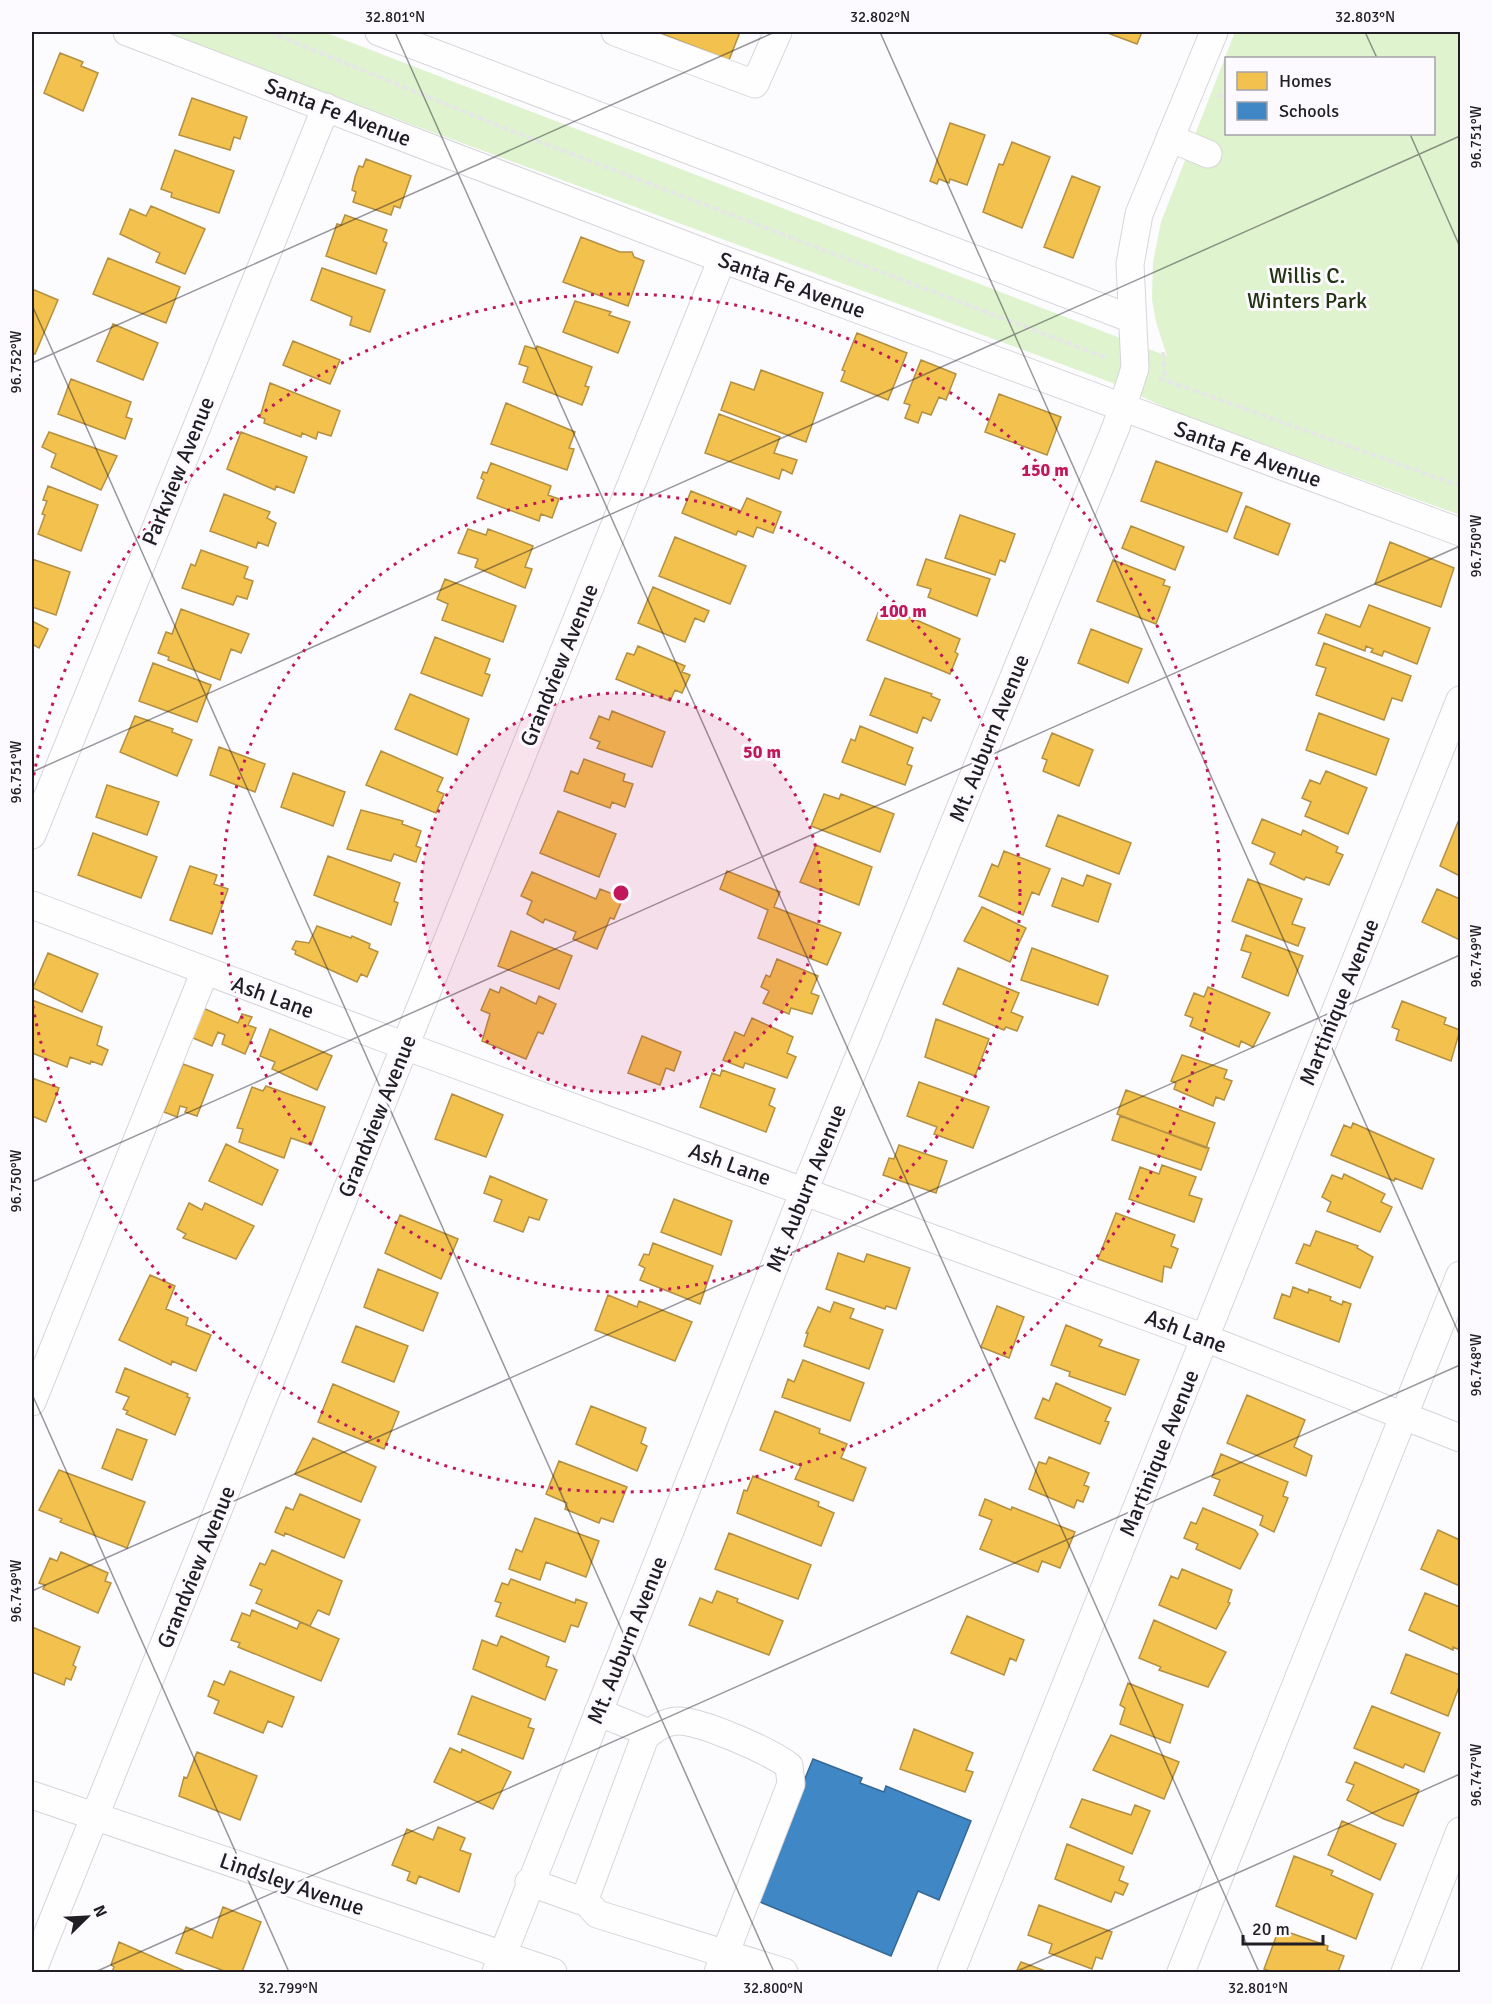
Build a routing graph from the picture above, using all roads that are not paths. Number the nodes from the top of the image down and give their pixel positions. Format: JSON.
{"nodes":[{"id":1,"x":127,"y":32,"type":"edge"},
{"id":2,"x":379,"y":32,"type":"edge"},
{"id":3,"x":615,"y":32,"type":"edge"},
{"id":4,"x":778,"y":32,"type":"edge"},
{"id":5,"x":1214,"y":32,"type":"edge"},
{"id":6,"x":326,"y":107,"type":"junction"},
{"id":7,"x":1170,"y":138,"type":"junction"},
{"id":8,"x":1208,"y":154,"type":"dead end"},
{"id":9,"x":722,"y":259,"type":"junction"},
{"id":10,"x":1132,"y":319,"type":"junction"},
{"id":11,"x":1123,"y":407,"type":"junction"},
{"id":12,"x":1461,"y":532,"type":"edge"},
{"id":13,"x":1461,"y":700,"type":"edge"},
{"id":14,"x":32,"y":835,"type":"edge"},
{"id":15,"x":32,"y":905,"type":"edge"},
{"id":16,"x":205,"y":971,"type":"junction"},
{"id":17,"x":405,"y":1046,"type":"junction"},
{"id":18,"x":804,"y":1191,"type":"junction"},
{"id":19,"x":1461,"y":1275,"type":"edge"},
{"id":20,"x":1205,"y":1338,"type":"junction"},
{"id":21,"x":32,"y":1402,"type":"edge"},
{"id":22,"x":1403,"y":1416,"type":"junction"},
{"id":23,"x":1461,"y":1438,"type":"edge"},
{"id":24,"x":598,"y":1713,"type":"junction"},
{"id":25,"x":645,"y":1737,"type":"junction"},
{"id":26,"x":32,"y":1795,"type":"edge"},
{"id":27,"x":95,"y":1817,"type":"junction"},
{"id":28,"x":1461,"y":1831,"type":"edge"},
{"id":29,"x":529,"y":1882,"type":"junction"},
{"id":30,"x":584,"y":1898,"type":"junction"},
{"id":31,"x":722,"y":1963,"type":"edge"},
{"id":32,"x":499,"y":1964,"type":"edge"},
{"id":33,"x":32,"y":1972,"type":"edge"},
{"id":34,"x":553,"y":1972,"type":"edge"},
{"id":35,"x":784,"y":1972,"type":"edge"},
{"id":36,"x":951,"y":1972,"type":"edge"},
{"id":37,"x":1181,"y":1972,"type":"edge"},
{"id":38,"x":1405,"y":1972,"type":"edge"}],
"edges":[{"from":1,"to":6,"type":"street","name":"Santa Fe Avenue"},
{"from":2,"to":10,"type":"street"},
{"from":3,"to":4,"type":"street"},
{"from":5,"to":7,"type":"street","name":"Mt. Auburn Avenue"},
{"from":6,"to":9,"type":"street","name":"Santa Fe Avenue"},
{"from":6,"to":14,"type":"street","name":"Parkview Avenue"},
{"from":7,"to":8,"type":"street"},
{"from":7,"to":10,"type":"street","name":"Mt. Auburn Avenue"},
{"from":9,"to":11,"type":"street","name":"Santa Fe Avenue"},
{"from":9,"to":17,"type":"street","name":"Grandview Avenue"},
{"from":10,"to":11,"type":"street","name":"Mt. Auburn Avenue"},
{"from":11,"to":12,"type":"street","name":"Santa Fe Avenue"},
{"from":11,"to":18,"type":"street","name":"Mt. Auburn Avenue"},
{"from":13,"to":20,"type":"street","name":"Martinique Avenue"},
{"from":15,"to":16,"type":"street","name":"Ash Lane"},
{"from":16,"to":17,"type":"street","name":"Ash Lane"},
{"from":16,"to":21,"type":"street"},
{"from":17,"to":18,"type":"street","name":"Ash Lane"},
{"from":17,"to":27,"type":"street","name":"Grandview Avenue"},
{"from":18,"to":20,"type":"street","name":"Ash Lane"},
{"from":18,"to":24,"type":"street","name":"Mt. Auburn Avenue"},
{"from":19,"to":22,"type":"street"},
{"from":20,"to":22,"type":"street","name":"Ash Lane"},
{"from":20,"to":36,"type":"street","name":"Martinique Avenue"},
{"from":22,"to":23,"type":"street","name":"Ash Lane"},
{"from":22,"to":37,"type":"street"},
{"from":24,"to":25,"type":"street"},
{"from":24,"to":29,"type":"street","name":"Mt. Auburn Avenue"},
{"from":25,"to":30,"type":"street"},
{"from":25,"to":31,"type":"street"},
{"from":26,"to":27,"type":"street","name":"Lindsley Avenue"},
{"from":27,"to":32,"type":"street","name":"Lindsley Avenue"},
{"from":27,"to":33,"type":"street","name":"Grandview Avenue"},
{"from":28,"to":38,"type":"street"},
{"from":29,"to":30,"type":"street"},
{"from":29,"to":32,"type":"street","name":"Mt. Auburn Avenue"},
{"from":30,"to":31,"type":"street"},
{"from":31,"to":35,"type":"street"},
{"from":32,"to":34,"type":"street","name":"Lindsley Avenue"}]}
